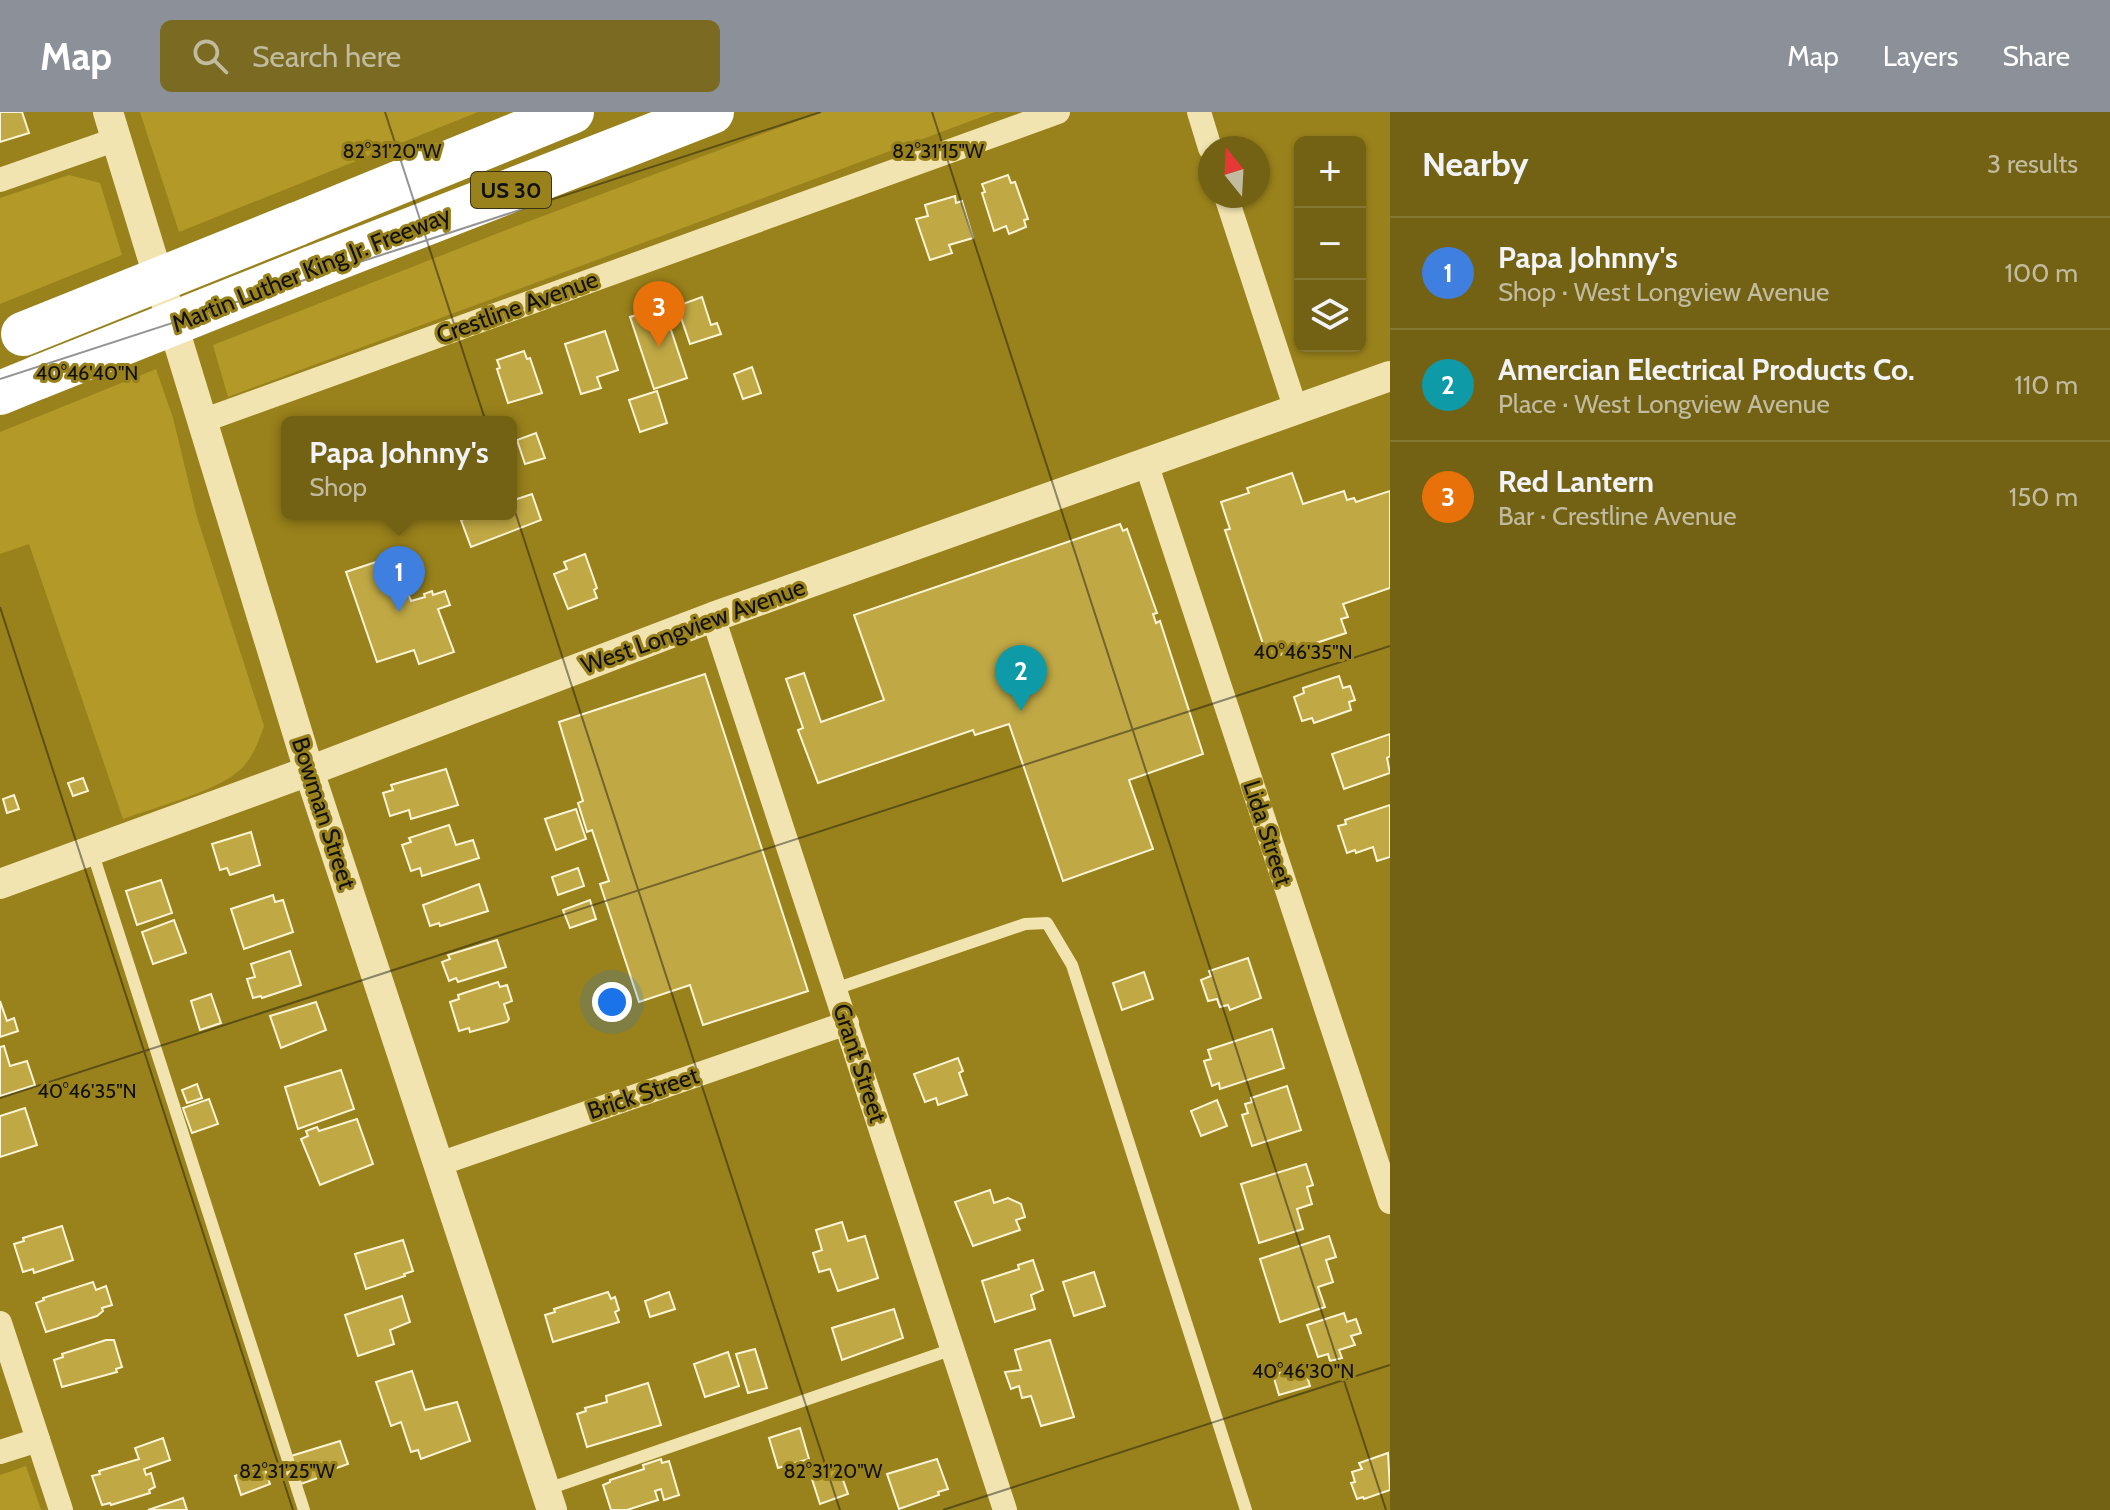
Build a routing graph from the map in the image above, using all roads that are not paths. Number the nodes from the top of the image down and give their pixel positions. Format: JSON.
{"nodes":[{"id":1,"x":572,"y":112,"type":"edge"},
{"id":2,"x":712,"y":112,"type":"edge"},
{"id":3,"x":1058,"y":112,"type":"edge"},
{"id":4,"x":1199,"y":112,"type":"edge"},
{"id":5,"x":112,"y":126,"type":"edge"},
{"id":6,"x":1206,"y":136,"type":"edge"},
{"id":7,"x":0,"y":180,"type":"edge"},
{"id":8,"x":1230,"y":208,"type":"edge"},
{"id":9,"x":11,"y":338,"type":"edge"},
{"id":10,"x":1390,"y":376,"type":"edge"},
{"id":11,"x":19,"y":385,"type":"edge"},
{"id":12,"x":1296,"y":410,"type":"junction"},
{"id":13,"x":202,"y":421,"type":"junction"},
{"id":14,"x":1146,"y":463,"type":"junction"},
{"id":15,"x":713,"y":617,"type":"junction"},
{"id":16,"x":309,"y":771,"type":"junction"},
{"id":17,"x":92,"y":851,"type":"junction"},
{"id":18,"x":0,"y":884,"type":"edge"},
{"id":19,"x":835,"y":989,"type":"junction"},
{"id":20,"x":847,"y":1023,"type":"junction"},
{"id":21,"x":439,"y":1164,"type":"junction"},
{"id":22,"x":1390,"y":1202,"type":"edge"},
{"id":23,"x":0,"y":1323,"type":"edge"},
{"id":24,"x":953,"y":1349,"type":"junction"},
{"id":25,"x":38,"y":1440,"type":"junction"},
{"id":26,"x":0,"y":1452,"type":"edge"},
{"id":27,"x":548,"y":1500,"type":"edge"},
{"id":28,"x":61,"y":1510,"type":"edge"},
{"id":29,"x":304,"y":1510,"type":"edge"},
{"id":30,"x":1005,"y":1510,"type":"edge"},
{"id":31,"x":1246,"y":1510,"type":"edge"}],
"edges":[{"from":1,"to":9,"type":"highway","name":"Martin Luther King Jr. Freeway","number":"US 30","bridge":true},
{"from":2,"to":11,"type":"highway","name":"Martin Luther King Jr. Freeway","number":"US 30","bridge":true},
{"from":3,"to":13,"type":"street","name":"Crestline Avenue"},
{"from":4,"to":6,"type":"street"},
{"from":5,"to":7,"type":"street"},
{"from":5,"to":13,"type":"street","name":"Bowman Street"},
{"from":8,"to":12,"type":"street"},
{"from":10,"to":12,"type":"street","name":"West Longview Avenue"},
{"from":12,"to":14,"type":"street","name":"West Longview Avenue"},
{"from":13,"to":16,"type":"street","name":"Bowman Street"},
{"from":14,"to":15,"type":"street","name":"West Longview Avenue"},
{"from":14,"to":22,"type":"street","name":"Lida Street"},
{"from":15,"to":16,"type":"street","name":"West Longview Avenue"},
{"from":15,"to":19,"type":"street","name":"Grant Street"},
{"from":16,"to":17,"type":"street","name":"West Longview Avenue"},
{"from":16,"to":21,"type":"street","name":"Bowman Street"},
{"from":17,"to":18,"type":"street","name":"West Longview Avenue"},
{"from":17,"to":29,"type":"lane"},
{"from":19,"to":20,"type":"street","name":"Grant Street"},
{"from":19,"to":31,"type":"lane"},
{"from":20,"to":21,"type":"street","name":"Brick Street"},
{"from":20,"to":24,"type":"street","name":"Grant Street"},
{"from":21,"to":27,"type":"street","name":"Bowman Street"},
{"from":23,"to":25,"type":"street"},
{"from":24,"to":27,"type":"lane"},
{"from":24,"to":30,"type":"street","name":"Grant Street"},
{"from":25,"to":26,"type":"street"},
{"from":25,"to":28,"type":"street"}]}
